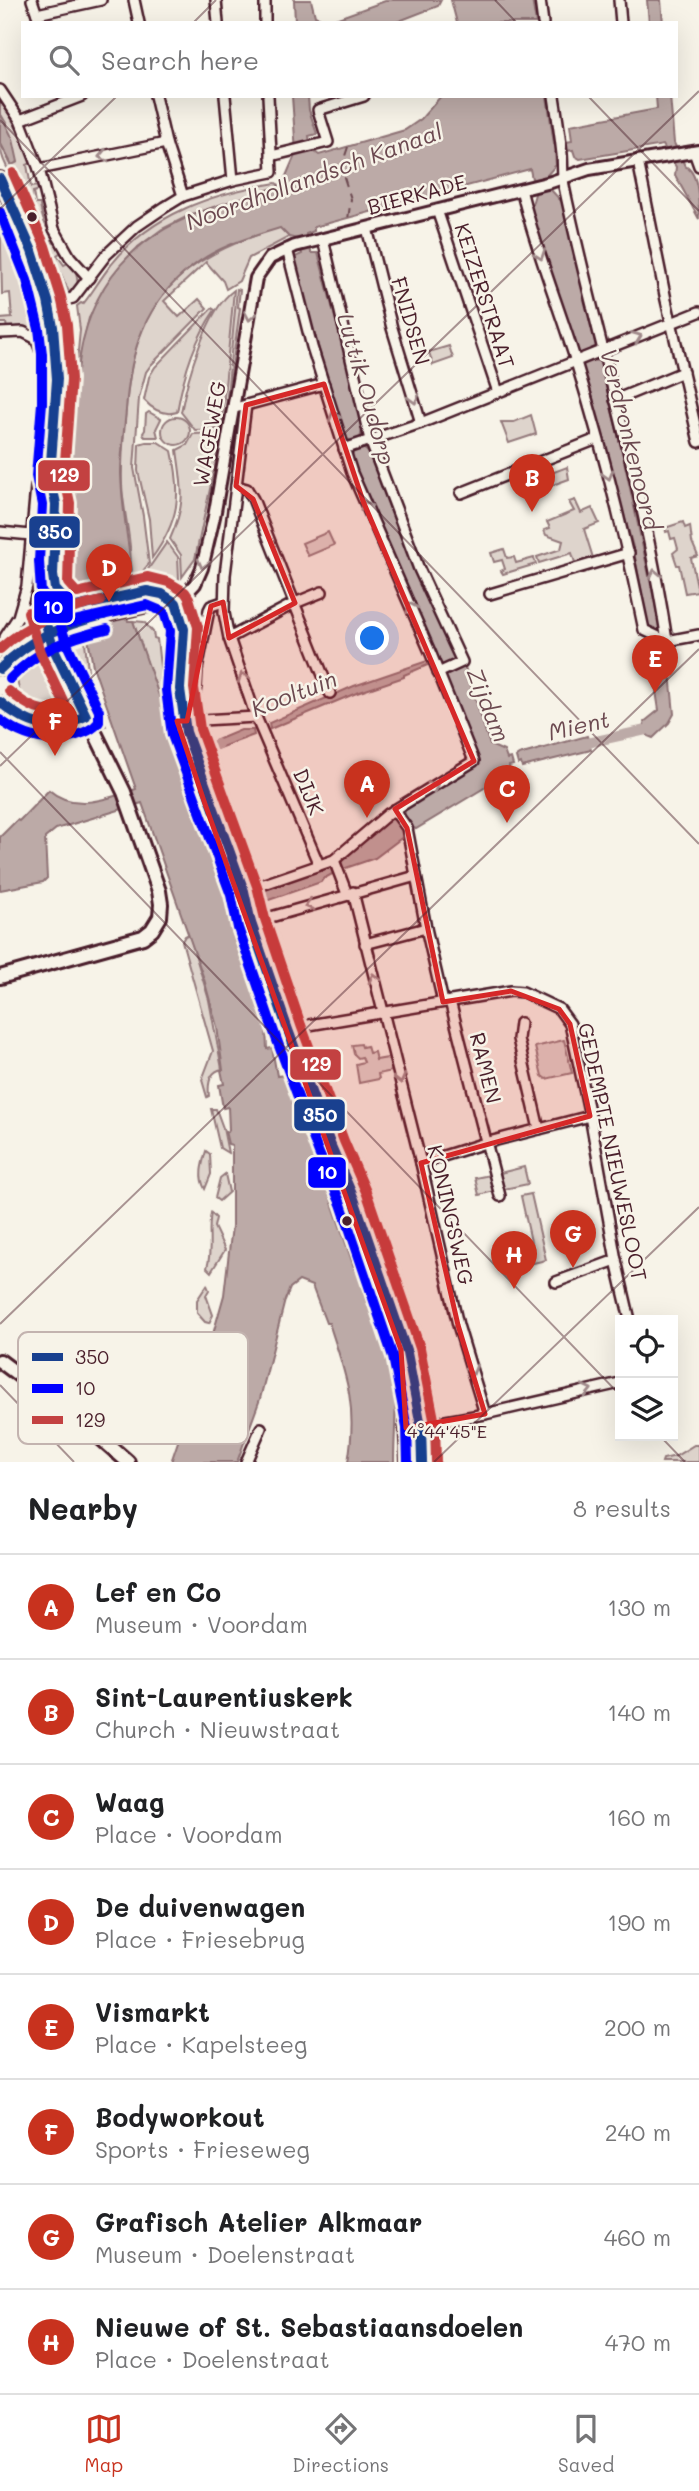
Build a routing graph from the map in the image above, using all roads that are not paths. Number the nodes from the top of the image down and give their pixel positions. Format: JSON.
{"nodes":[{"id":1,"x":32,"y":0,"type":"edge"},
{"id":2,"x":100,"y":0,"type":"edge"},
{"id":3,"x":134,"y":0,"type":"edge"},
{"id":4,"x":216,"y":0,"type":"edge"},
{"id":5,"x":265,"y":0,"type":"edge"},
{"id":6,"x":540,"y":0,"type":"edge"},
{"id":7,"x":619,"y":0,"type":"edge"},
{"id":8,"x":38,"y":19,"type":"edge"},
{"id":9,"x":139,"y":21,"type":"edge"},
{"id":10,"x":218,"y":21,"type":"edge"},
{"id":11,"x":265,"y":21,"type":"edge"},
{"id":12,"x":543,"y":21,"type":"edge"},
{"id":13,"x":621,"y":21,"type":"edge"},
{"id":14,"x":0,"y":90,"type":"edge"},
{"id":15,"x":77,"y":98,"type":"edge"},
{"id":16,"x":155,"y":98,"type":"edge"},
{"id":17,"x":225,"y":98,"type":"edge"},
{"id":18,"x":268,"y":98,"type":"edge"},
{"id":19,"x":357,"y":98,"type":"edge"},
{"id":20,"x":554,"y":98,"type":"edge"},
{"id":21,"x":20,"y":120,"type":"junction"},
{"id":22,"x":166,"y":143,"type":"junction"},
{"id":23,"x":692,"y":152,"type":"edge"},
{"id":24,"x":271,"y":156,"type":"junction"},
{"id":25,"x":638,"y":161,"type":"junction"},
{"id":26,"x":699,"y":166,"type":"edge"},
{"id":27,"x":39,"y":169,"type":"junction"},
{"id":28,"x":563,"y":177,"type":"junction"},
{"id":29,"x":0,"y":179,"type":"edge"},
{"id":30,"x":233,"y":180,"type":"junction"},
{"id":31,"x":521,"y":189,"type":"junction"},
{"id":32,"x":183,"y":196,"type":"junction"},
{"id":33,"x":437,"y":210,"type":"junction"},
{"id":34,"x":367,"y":228,"type":"junction"},
{"id":35,"x":323,"y":239,"type":"junction"},
{"id":36,"x":291,"y":248,"type":"junction"},
{"id":37,"x":89,"y":278,"type":"junction"},
{"id":38,"x":48,"y":304,"type":"junction"},
{"id":39,"x":699,"y":312,"type":"edge"},
{"id":40,"x":671,"y":324,"type":"junction"},
{"id":41,"x":0,"y":333,"type":"edge"},
{"id":42,"x":598,"y":353,"type":"junction"},
{"id":43,"x":579,"y":361,"type":"junction"},
{"id":44,"x":683,"y":372,"type":"junction"},
{"id":45,"x":324,"y":384,"type":"junction"},
{"id":46,"x":498,"y":392,"type":"junction"},
{"id":47,"x":615,"y":400,"type":"junction"},
{"id":48,"x":240,"y":407,"type":"junction"},
{"id":49,"x":421,"y":423,"type":"junction"},
{"id":50,"x":597,"y":439,"type":"junction"},
{"id":51,"x":699,"y":442,"type":"edge"},
{"id":52,"x":357,"y":444,"type":"junction"},
{"id":53,"x":50,"y":477,"type":"junction"},
{"id":54,"x":236,"y":486,"type":"junction"},
{"id":55,"x":461,"y":493,"type":"dead end"},
{"id":56,"x":0,"y":533,"type":"edge"},
{"id":57,"x":31,"y":535,"type":"junction"},
{"id":58,"x":629,"y":553,"type":"junction"},
{"id":59,"x":323,"y":592,"type":"dead end"},
{"id":60,"x":490,"y":594,"type":"dead end"},
{"id":61,"x":223,"y":602,"type":"junction"},
{"id":62,"x":177,"y":603,"type":"junction"},
{"id":63,"x":295,"y":603,"type":"junction"},
{"id":64,"x":76,"y":606,"type":"junction"},
{"id":65,"x":42,"y":612,"type":"dead end"},
{"id":66,"x":165,"y":613,"type":"junction"},
{"id":67,"x":699,"y":635,"type":"edge"},
{"id":68,"x":5,"y":637,"type":"dead end"},
{"id":69,"x":229,"y":638,"type":"junction"},
{"id":70,"x":667,"y":641,"type":"junction"},
{"id":71,"x":53,"y":647,"type":"dead end"},
{"id":72,"x":23,"y":648,"type":"junction"},
{"id":73,"x":437,"y":666,"type":"junction"},
{"id":74,"x":0,"y":669,"type":"edge"},
{"id":75,"x":330,"y":693,"type":"dead end"},
{"id":76,"x":0,"y":702,"type":"edge"},
{"id":77,"x":86,"y":716,"type":"junction"},
{"id":78,"x":182,"y":721,"type":"junction"},
{"id":79,"x":260,"y":725,"type":"junction"},
{"id":80,"x":193,"y":754,"type":"junction"},
{"id":81,"x":394,"y":810,"type":"junction"},
{"id":82,"x":319,"y":865,"type":"junction"},
{"id":83,"x":336,"y":865,"type":"junction"},
{"id":84,"x":416,"y":876,"type":"junction"},
{"id":85,"x":250,"y":892,"type":"junction"},
{"id":86,"x":350,"y":893,"type":"junction"},
{"id":87,"x":237,"y":896,"type":"junction"},
{"id":88,"x":260,"y":920,"type":"junction"},
{"id":89,"x":426,"y":928,"type":"junction"},
{"id":90,"x":365,"y":944,"type":"junction"},
{"id":91,"x":0,"y":977,"type":"edge"},
{"id":92,"x":447,"y":1002,"type":"junction"},
{"id":93,"x":383,"y":1013,"type":"junction"},
{"id":94,"x":520,"y":1023,"type":"dead end"},
{"id":95,"x":297,"y":1027,"type":"junction"},
{"id":96,"x":590,"y":1116,"type":"junction"},
{"id":97,"x":539,"y":1129,"type":"junction"},
{"id":98,"x":485,"y":1143,"type":"junction"},
{"id":99,"x":421,"y":1163,"type":"junction"},
{"id":100,"x":500,"y":1196,"type":"dead end"},
{"id":101,"x":616,"y":1260,"type":"junction"},
{"id":102,"x":556,"y":1282,"type":"dead end"},
{"id":103,"x":629,"y":1315,"type":"edge"},
{"id":104,"x":0,"y":1361,"type":"edge"},
{"id":105,"x":18,"y":1374,"type":"edge"},
{"id":106,"x":615,"y":1384,"type":"edge"},
{"id":107,"x":490,"y":1413,"type":"junction"},
{"id":108,"x":421,"y":1426,"type":"junction"},
{"id":109,"x":406,"y":1427,"type":"junction"},
{"id":110,"x":261,"y":1428,"type":"dead end"},
{"id":111,"x":107,"y":1444,"type":"edge"},
{"id":112,"x":128,"y":1462,"type":"edge"},
{"id":113,"x":246,"y":1462,"type":"edge"},
{"id":114,"x":407,"y":1462,"type":"edge"},
{"id":115,"x":422,"y":1462,"type":"edge"}],
"edges":[{"from":1,"to":8,"type":"street"},
{"from":2,"to":8,"type":"street"},
{"from":3,"to":9,"type":"street"},
{"from":4,"to":10,"type":"street"},
{"from":5,"to":11,"type":"street"},
{"from":6,"to":12,"type":"street"},
{"from":7,"to":13,"type":"street"},
{"from":14,"to":21,"type":"street"},
{"from":15,"to":21,"type":"street"},
{"from":16,"to":22,"type":"street"},
{"from":17,"to":30,"type":"street"},
{"from":18,"to":24,"type":"street"},
{"from":19,"to":24,"type":"street"},
{"from":20,"to":28,"type":"street"},
{"from":21,"to":27,"type":"street"},
{"from":22,"to":27,"type":"street","one_way":true},
{"from":22,"to":32,"type":"street"},
{"from":23,"to":25,"type":"street","name":"BIERKADE"},
{"from":23,"to":26,"type":"street"},
{"from":24,"to":30,"type":"street"},
{"from":25,"to":28,"type":"street","name":"BIERKADE"},
{"from":25,"to":40,"type":"street"},
{"from":27,"to":37,"type":"street"},
{"from":28,"to":31,"type":"street","name":"BIERKADE"},
{"from":28,"to":42,"type":"street"},
{"from":29,"to":38,"type":"main road"},
{"from":30,"to":32,"type":"street"},
{"from":31,"to":33,"type":"street","name":"BIERKADE"},
{"from":31,"to":43,"type":"street","one_way":true},
{"from":32,"to":37,"type":"street"},
{"from":33,"to":34,"type":"street","name":"BIERKADE"},
{"from":33,"to":46,"type":"street","name":"KEIZERSTRAAT"},
{"from":34,"to":35,"type":"street","name":"BIERKADE"},
{"from":34,"to":49,"type":"street","name":"FNIDSEN","one_way":true},
{"from":35,"to":36,"type":"street","name":"BIERKADE"},
{"from":35,"to":52,"type":"street"},
{"from":36,"to":45,"type":"street"},
{"from":36,"to":48,"type":"street","name":"WAGEWEG","one_way":true},
{"from":37,"to":38,"type":"street"},
{"from":38,"to":53,"type":"main road"},
{"from":39,"to":40,"type":"street"},
{"from":42,"to":40,"type":"street","one_way":true},
{"from":40,"to":44,"type":"street"},
{"from":41,"to":57,"type":"street"},
{"from":42,"to":43,"type":"street"},
{"from":42,"to":47,"type":"street"},
{"from":43,"to":46,"type":"street"},
{"from":43,"to":50,"type":"street"},
{"from":44,"to":47,"type":"street"},
{"from":44,"to":51,"type":"street"},
{"from":45,"to":48,"type":"street"},
{"from":52,"to":45,"type":"street","one_way":true},
{"from":46,"to":49,"type":"street"},
{"from":70,"to":47,"type":"street","one_way":true},
{"from":48,"to":54,"type":"street","name":"WAGEWEG"},
{"from":48,"to":62,"type":"street","name":"WAGEWEG","one_way":true},
{"from":49,"to":52,"type":"street"},
{"from":50,"to":55,"type":"street"},
{"from":50,"to":58,"type":"street","one_way":true},
{"from":73,"to":52,"type":"street","one_way":true},
{"from":52,"to":73,"type":"street"},
{"from":53,"to":64,"type":"street"},
{"from":53,"to":65,"type":"main road"},
{"from":54,"to":61,"type":"street","name":"WAGEWEG"},
{"from":54,"to":63,"type":"street"},
{"from":56,"to":57,"type":"street"},
{"from":57,"to":68,"type":"street"},
{"from":58,"to":60,"type":"street"},
{"from":58,"to":70,"type":"street"},
{"from":59,"to":63,"type":"street"},
{"from":61,"to":69,"type":"street","name":"DIJK"},
{"from":61,"to":78,"type":"street"},
{"from":62,"to":64,"type":"street"},
{"from":62,"to":66,"type":"street","name":"WAGEWEG"},
{"from":62,"to":78,"type":"street"},
{"from":63,"to":69,"type":"street"},
{"from":63,"to":75,"type":"street"},
{"from":64,"to":72,"type":"street"},
{"from":66,"to":72,"type":"street"},
{"from":66,"to":78,"type":"street"},
{"from":67,"to":70,"type":"street"},
{"from":79,"to":69,"type":"street","name":"DIJK","one_way":true},
{"from":71,"to":77,"type":"main road"},
{"from":72,"to":74,"type":"street"},
{"from":81,"to":73,"type":"street","one_way":true},
{"from":76,"to":77,"type":"street"},
{"from":77,"to":91,"type":"main road"},
{"from":78,"to":79,"type":"street"},
{"from":78,"to":80,"type":"street"},
{"from":79,"to":82,"type":"street","name":"DIJK"},
{"from":80,"to":85,"type":"street"},
{"from":80,"to":87,"type":"street"},
{"from":81,"to":83,"type":"street"},
{"from":81,"to":84,"type":"street","name":"RAMEN"},
{"from":82,"to":83,"type":"street"},
{"from":82,"to":85,"type":"street"},
{"from":83,"to":86,"type":"street","name":"KONINGSWEG"},
{"from":84,"to":86,"type":"street"},
{"from":84,"to":89,"type":"street","name":"RAMEN"},
{"from":85,"to":87,"type":"street"},
{"from":85,"to":88,"type":"street"},
{"from":86,"to":88,"type":"street","one_way":true},
{"from":86,"to":90,"type":"street","name":"KONINGSWEG"},
{"from":87,"to":109,"type":"street"},
{"from":88,"to":95,"type":"street"},
{"from":89,"to":90,"type":"street"},
{"from":89,"to":92,"type":"street","name":"RAMEN"},
{"from":93,"to":90,"type":"street","name":"KONINGSWEG","one_way":true},
{"from":92,"to":93,"type":"street","name":"GEDEMPTE NIEUWESLOOT"},
{"from":92,"to":96,"type":"street","name":"GEDEMPTE NIEUWESLOOT"},
{"from":92,"to":98,"type":"street","name":"RAMEN"},
{"from":93,"to":95,"type":"street","name":"GEDEMPTE NIEUWESLOOT"},
{"from":93,"to":99,"type":"street","name":"KONINGSWEG","one_way":true},
{"from":94,"to":97,"type":"street"},
{"from":95,"to":108,"type":"street"},
{"from":96,"to":97,"type":"street"},
{"from":96,"to":101,"type":"street","name":"GEDEMPTE NIEUWESLOOT"},
{"from":97,"to":98,"type":"street"},
{"from":98,"to":99,"type":"street"},
{"from":98,"to":100,"type":"street","name":"RAMEN"},
{"from":99,"to":107,"type":"street","name":"KONINGSWEG","one_way":true},
{"from":101,"to":102,"type":"street"},
{"from":101,"to":103,"type":"street","name":"GEDEMPTE NIEUWESLOOT"},
{"from":104,"to":105,"type":"main road"},
{"from":107,"to":106,"type":"street","one_way":true},
{"from":107,"to":108,"type":"street"},
{"from":108,"to":109,"type":"street"},
{"from":108,"to":115,"type":"street"},
{"from":109,"to":114,"type":"street"},
{"from":110,"to":113,"type":"street"},
{"from":111,"to":112,"type":"main road"}]}
